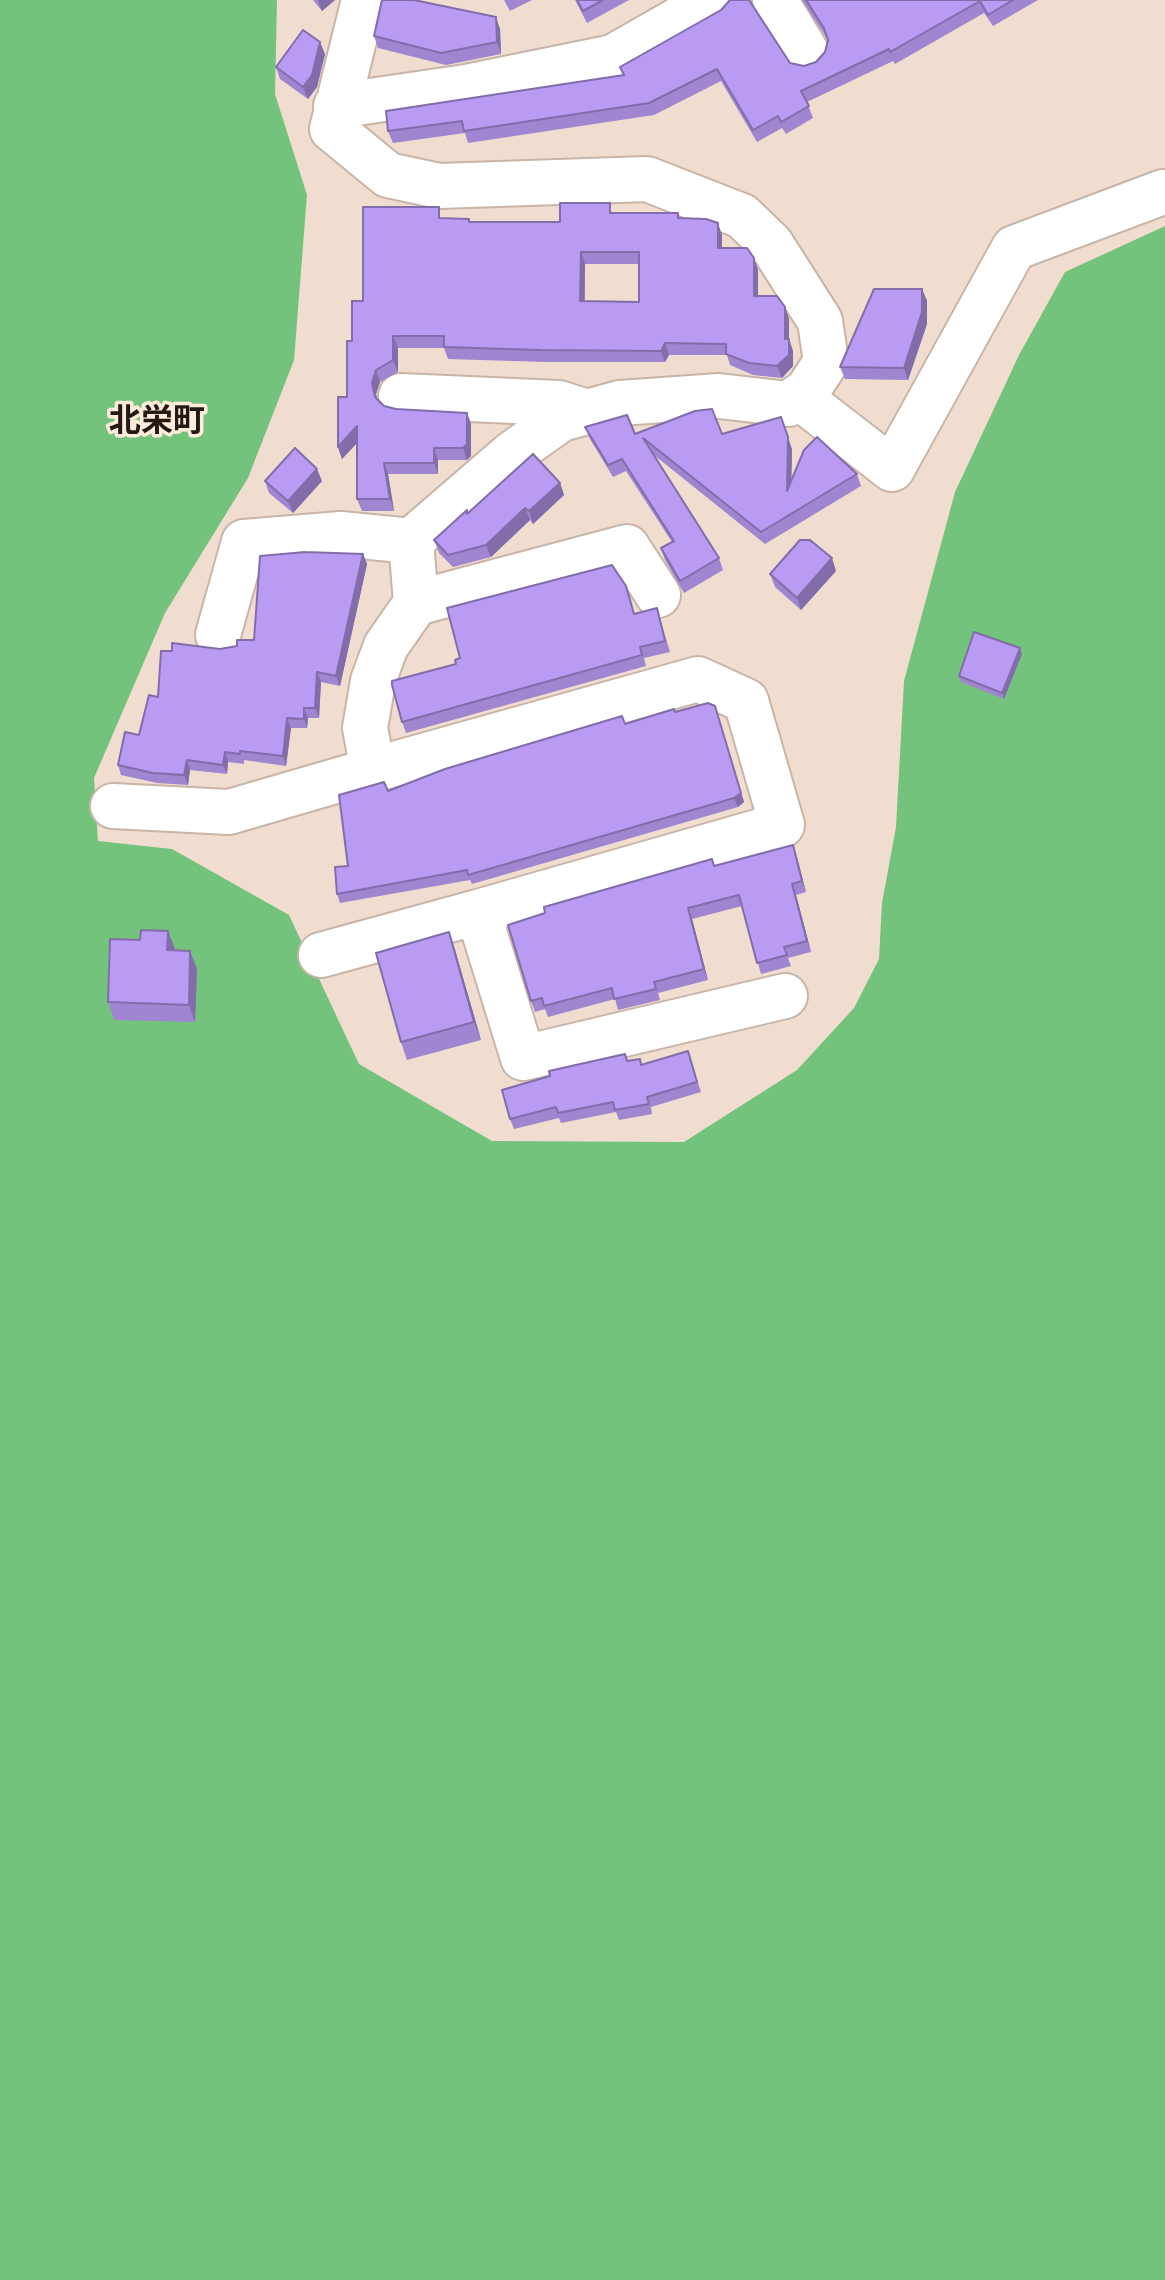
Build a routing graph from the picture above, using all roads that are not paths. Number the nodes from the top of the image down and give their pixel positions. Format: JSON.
{"nodes":[{"id":1,"x":364,"y":0,"type":"edge"},
{"id":2,"x":713,"y":0,"type":"edge"},
{"id":3,"x":775,"y":0,"type":"edge"},
{"id":4,"x":664,"y":12,"type":"edge"},
{"id":5,"x":807,"y":53,"type":"dead end"},
{"id":6,"x":336,"y":106,"type":"junction"},
{"id":7,"x":1163,"y":192,"type":"edge"},
{"id":8,"x":401,"y":396,"type":"dead end"},
{"id":9,"x":799,"y":397,"type":"junction"},
{"id":10,"x":587,"y":412,"type":"junction"},
{"id":11,"x":411,"y":541,"type":"junction"},
{"id":12,"x":658,"y":595,"type":"dead end"},
{"id":13,"x":416,"y":603,"type":"junction"},
{"id":14,"x":218,"y":635,"type":"dead end"},
{"id":15,"x":373,"y":770,"type":"junction"},
{"id":16,"x":113,"y":806,"type":"dead end"},
{"id":17,"x":478,"y":912,"type":"junction"},
{"id":18,"x":321,"y":955,"type":"dead end"},
{"id":19,"x":785,"y":996,"type":"dead end"}],
"edges":[{"from":1,"to":6,"type":"street"},
{"from":2,"to":4,"type":"street"},
{"from":3,"to":5,"type":"street"},
{"from":4,"to":6,"type":"street"},
{"from":6,"to":9,"type":"street"},
{"from":7,"to":9,"type":"street"},
{"from":8,"to":10,"type":"street"},
{"from":9,"to":10,"type":"street"},
{"from":10,"to":11,"type":"street"},
{"from":11,"to":13,"type":"street"},
{"from":11,"to":14,"type":"street"},
{"from":12,"to":13,"type":"street"},
{"from":13,"to":15,"type":"street"},
{"from":15,"to":16,"type":"street"},
{"from":15,"to":17,"type":"street"},
{"from":17,"to":18,"type":"street"},
{"from":17,"to":19,"type":"street"}]}
